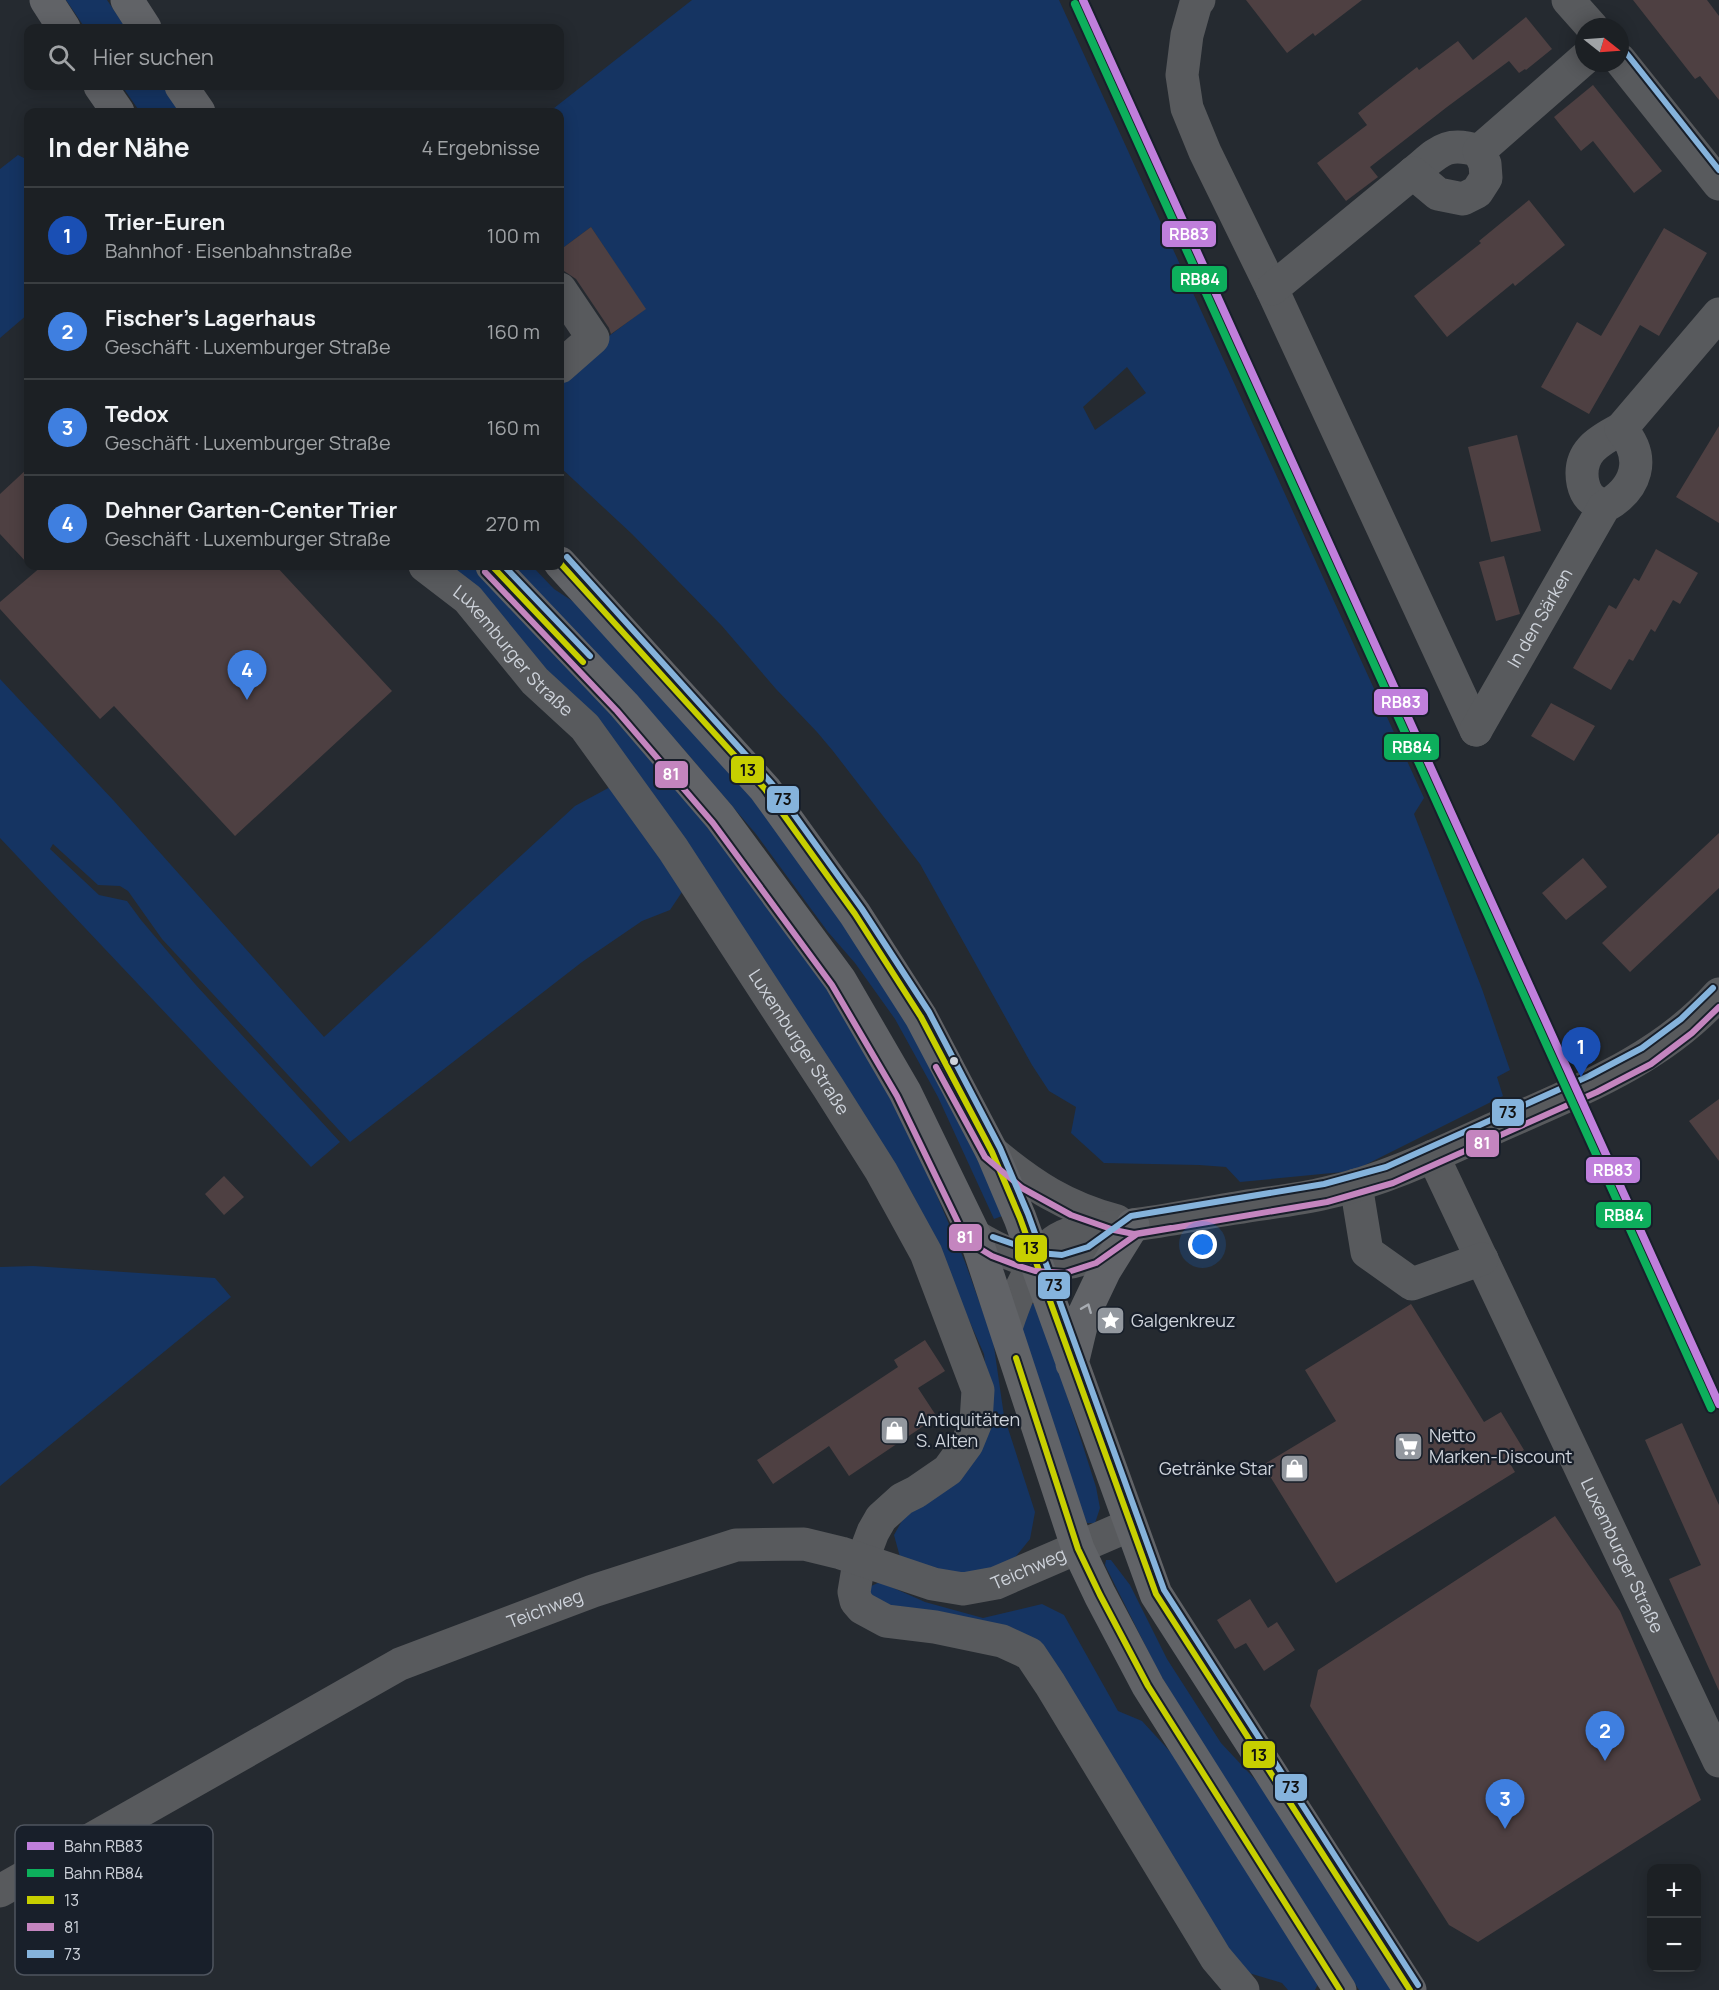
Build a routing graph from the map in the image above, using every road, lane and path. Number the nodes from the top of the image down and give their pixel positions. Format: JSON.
{"nodes":[{"id":1,"x":45,"y":0,"type":"edge"},
{"id":2,"x":128,"y":0,"type":"edge"},
{"id":3,"x":1199,"y":0,"type":"edge"},
{"id":4,"x":1568,"y":0,"type":"edge"},
{"id":5,"x":1584,"y":18,"type":"edge"},
{"id":6,"x":61,"y":24,"type":"edge"},
{"id":7,"x":143,"y":24,"type":"edge"},
{"id":8,"x":1575,"y":67,"type":"edge"},
{"id":9,"x":1629,"y":71,"type":"edge"},
{"id":10,"x":103,"y":90,"type":"edge"},
{"id":11,"x":184,"y":90,"type":"edge"},
{"id":12,"x":115,"y":108,"type":"edge"},
{"id":13,"x":196,"y":108,"type":"edge"},
{"id":14,"x":1479,"y":151,"type":"junction"},
{"id":15,"x":1413,"y":173,"type":"junction"},
{"id":16,"x":1719,"y":184,"type":"edge"},
{"id":17,"x":1272,"y":289,"type":"junction"},
{"id":18,"x":564,"y":295,"type":"edge"},
{"id":19,"x":1719,"y":314,"type":"edge"},
{"id":20,"x":564,"y":363,"type":"edge"},
{"id":21,"x":1621,"y":429,"type":"junction"},
{"id":22,"x":1604,"y":507,"type":"junction"},
{"id":23,"x":564,"y":567,"type":"edge"},
{"id":24,"x":430,"y":570,"type":"edge"},
{"id":25,"x":496,"y":570,"type":"edge"},
{"id":26,"x":1719,"y":994,"type":"edge"},
{"id":27,"x":992,"y":1152,"type":"junction"},
{"id":28,"x":1433,"y":1156,"type":"junction"},
{"id":29,"x":1356,"y":1185,"type":"junction"},
{"id":30,"x":1133,"y":1225,"type":"junction"},
{"id":31,"x":975,"y":1236,"type":"junction"},
{"id":32,"x":1482,"y":1259,"type":"junction"},
{"id":33,"x":1037,"y":1262,"type":"junction"},
{"id":34,"x":1006,"y":1328,"type":"junction"},
{"id":35,"x":1072,"y":1364,"type":"junction"},
{"id":36,"x":1130,"y":1525,"type":"junction"},
{"id":37,"x":1078,"y":1549,"type":"junction"},
{"id":38,"x":861,"y":1560,"type":"junction"},
{"id":39,"x":1719,"y":1761,"type":"edge"},
{"id":40,"x":116,"y":1825,"type":"edge"},
{"id":41,"x":15,"y":1882,"type":"edge"},
{"id":42,"x":0,"y":1891,"type":"edge"},
{"id":43,"x":1243,"y":1990,"type":"edge"},
{"id":44,"x":1340,"y":1990,"type":"edge"},
{"id":45,"x":1410,"y":1990,"type":"edge"}],
"edges":[{"from":1,"to":6,"type":"main road"},
{"from":2,"to":7,"type":"main road"},
{"from":3,"to":17,"type":"street"},
{"from":4,"to":5,"type":"street"},
{"from":8,"to":14,"type":"street"},
{"from":9,"to":16,"type":"street"},
{"from":10,"to":12,"type":"main road"},
{"from":11,"to":13,"type":"main road"},
{"from":14,"to":15,"type":"street"},
{"from":14,"to":15,"type":"street"},
{"from":15,"to":17,"type":"street"},
{"from":17,"to":22,"type":"street","name":"In den Särken"},
{"from":18,"to":20,"type":"street"},
{"from":19,"to":21,"type":"street"},
{"from":21,"to":22,"type":"street","name":"In den Särken"},
{"from":21,"to":22,"type":"street"},
{"from":23,"to":27,"type":"main road"},
{"from":24,"to":38,"type":"street","name":"Luxemburger Straße"},
{"from":25,"to":31,"type":"main road"},
{"from":26,"to":28,"type":"street"},
{"from":27,"to":30,"type":"street"},
{"from":27,"to":33,"type":"main road"},
{"from":28,"to":29,"type":"street"},
{"from":28,"to":32,"type":"street","name":"Luxemburger Straße"},
{"from":29,"to":30,"type":"street"},
{"from":29,"to":32,"type":"street"},
{"from":30,"to":33,"type":"street"},
{"from":35,"to":30,"type":"main road","one_way":true},
{"from":31,"to":33,"type":"street"},
{"from":31,"to":34,"type":"main road"},
{"from":32,"to":39,"type":"street","name":"Luxemburger Straße"},
{"from":33,"to":34,"type":"street"},
{"from":33,"to":35,"type":"main road"},
{"from":34,"to":37,"type":"main road"},
{"from":35,"to":36,"type":"main road"},
{"from":36,"to":37,"type":"street","name":"Teichweg"},
{"from":36,"to":45,"type":"main road"},
{"from":37,"to":38,"type":"street","name":"Teichweg"},
{"from":37,"to":44,"type":"main road"},
{"from":38,"to":40,"type":"street","name":"Teichweg"},
{"from":38,"to":43,"type":"street","name":"Luxemburger Straße"},
{"from":41,"to":42,"type":"street","name":"Teichweg"}]}
